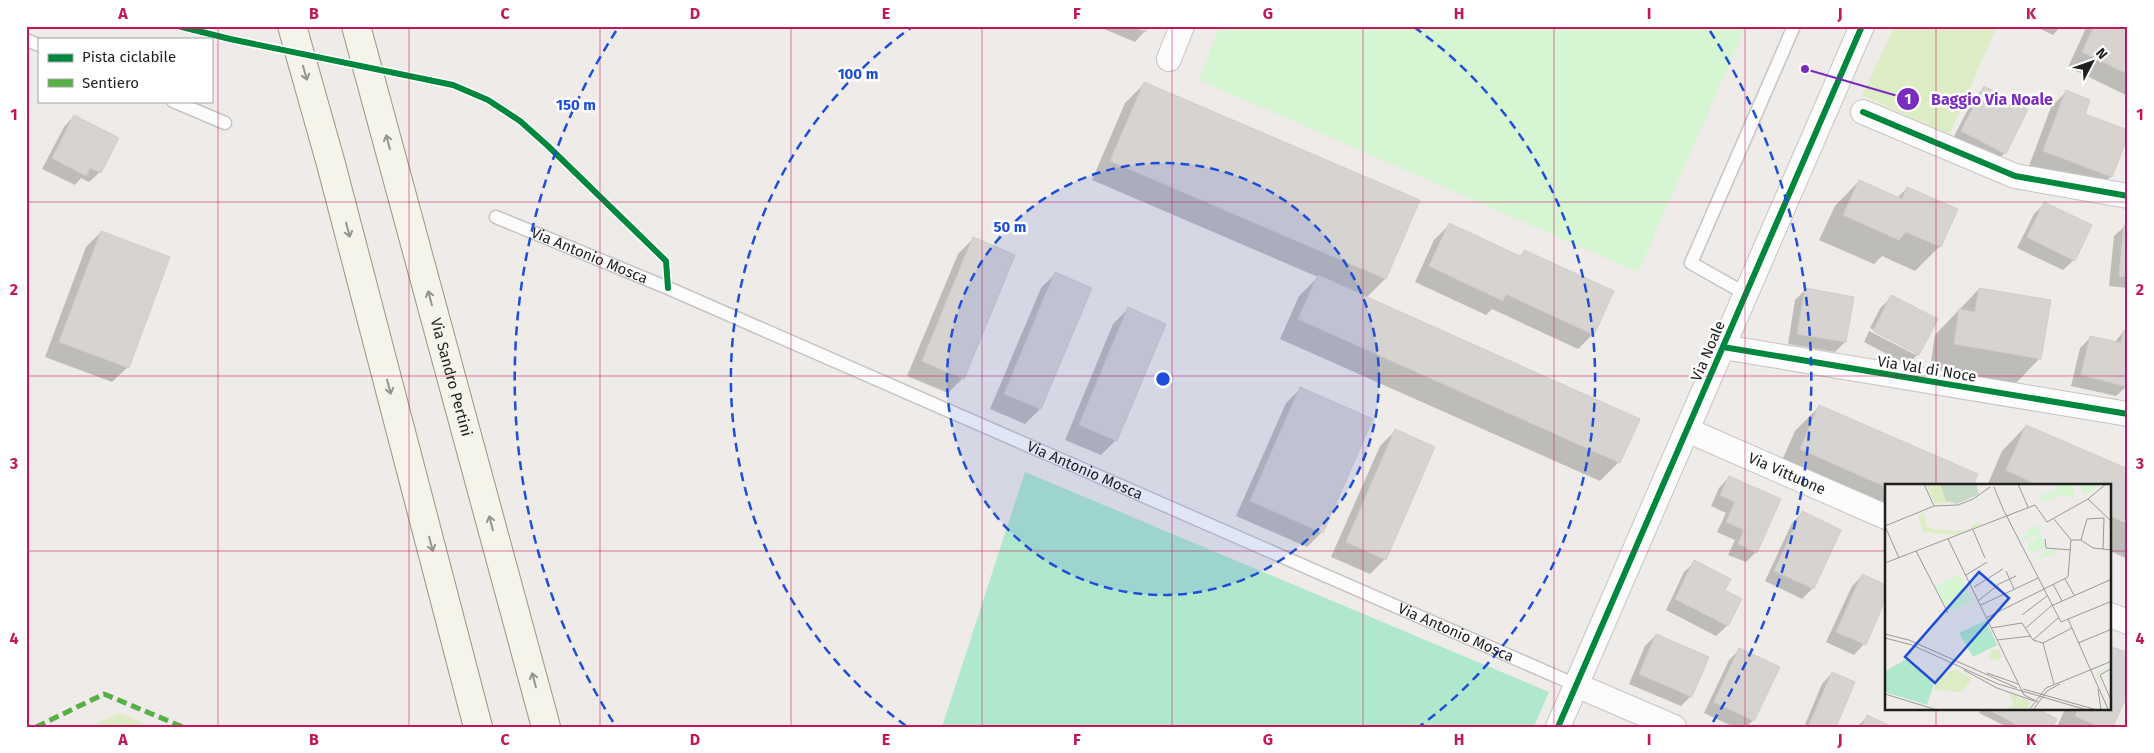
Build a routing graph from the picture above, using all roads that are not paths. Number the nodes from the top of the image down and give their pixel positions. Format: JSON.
{"nodes":[{"id":1,"x":292,"y":26,"type":"edge"},
{"id":2,"x":356,"y":26,"type":"edge"},
{"id":3,"x":1182,"y":26,"type":"edge"},
{"id":4,"x":1794,"y":26,"type":"edge"},
{"id":5,"x":1862,"y":26,"type":"edge"},
{"id":6,"x":26,"y":40,"type":"edge"},
{"id":7,"x":38,"y":45,"type":"edge"},
{"id":8,"x":1169,"y":59,"type":"dead end"},
{"id":9,"x":174,"y":102,"type":"edge"},
{"id":10,"x":1863,"y":112,"type":"dead end"},
{"id":11,"x":225,"y":123,"type":"dead end"},
{"id":12,"x":2128,"y":196,"type":"edge"},
{"id":13,"x":496,"y":217,"type":"dead end"},
{"id":14,"x":1746,"y":294,"type":"junction"},
{"id":15,"x":1722,"y":348,"type":"junction"},
{"id":16,"x":2128,"y":414,"type":"edge"},
{"id":17,"x":1687,"y":430,"type":"junction"},
{"id":18,"x":1885,"y":517,"type":"edge"},
{"id":19,"x":2112,"y":616,"type":"edge"},
{"id":20,"x":2128,"y":622,"type":"edge"},
{"id":21,"x":1576,"y":685,"type":"junction"},
{"id":22,"x":478,"y":727,"type":"edge"},
{"id":23,"x":546,"y":727,"type":"edge"},
{"id":24,"x":1558,"y":727,"type":"edge"},
{"id":25,"x":1674,"y":727,"type":"edge"}],
"edges":[{"from":1,"to":22,"type":"main road","one_way":true},
{"from":23,"to":2,"type":"main road","name":"Via Sandro Pertini","one_way":true},
{"from":3,"to":8,"type":"street"},
{"from":4,"to":14,"type":"lane"},
{"from":5,"to":14,"type":"street","name":"Via Noale"},
{"from":6,"to":7,"type":"lane"},
{"from":9,"to":11,"type":"lane"},
{"from":10,"to":12,"type":"street"},
{"from":13,"to":21,"type":"lane","name":"Via Antonio Mosca"},
{"from":14,"to":15,"type":"street","name":"Via Noale"},
{"from":15,"to":16,"type":"street","name":"Via Val di Noce"},
{"from":15,"to":17,"type":"street","name":"Via Noale"},
{"from":17,"to":18,"type":"street","name":"Via Vittuone"},
{"from":17,"to":21,"type":"street","name":"Via Noale"},
{"from":19,"to":20,"type":"street"},
{"from":21,"to":24,"type":"street","name":"Via Noale"},
{"from":21,"to":25,"type":"street","name":"Via Antonio Mosca"}]}
